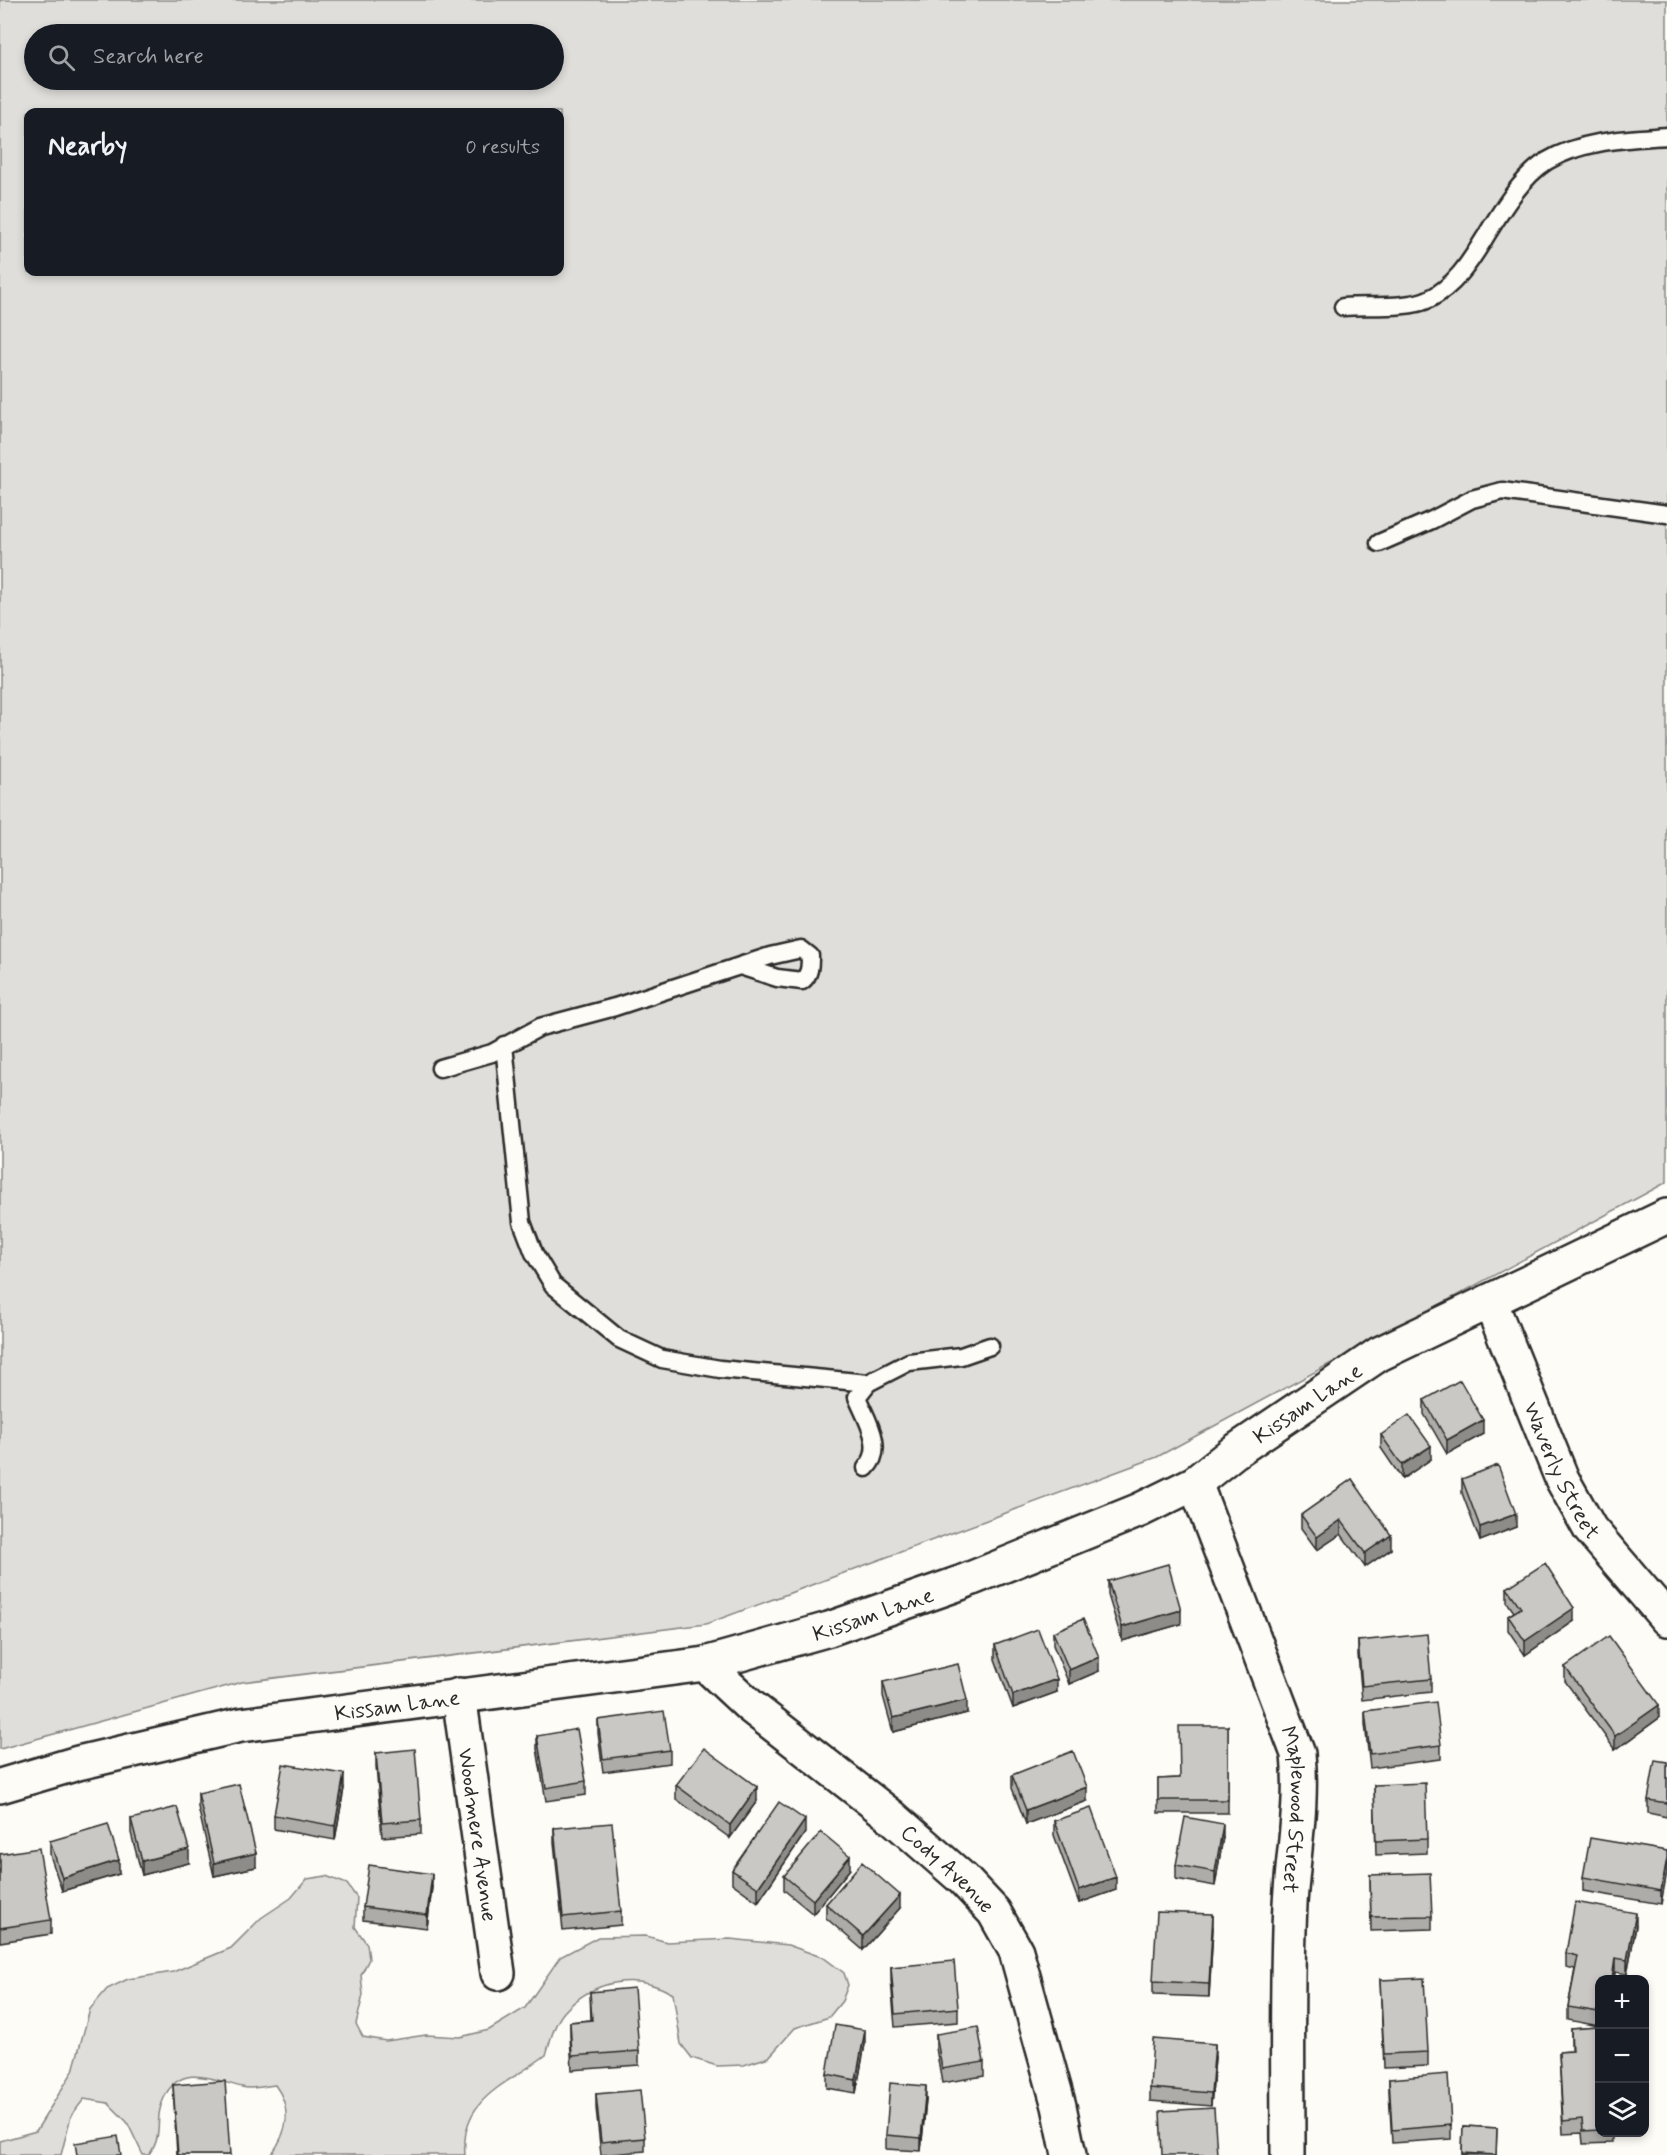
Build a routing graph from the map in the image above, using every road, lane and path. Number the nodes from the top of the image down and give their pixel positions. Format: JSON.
{"nodes":[{"id":1,"x":1667,"y":136,"type":"edge"},
{"id":2,"x":1343,"y":307,"type":"dead end"},
{"id":3,"x":1667,"y":514,"type":"edge"},
{"id":4,"x":1379,"y":543,"type":"dead end"},
{"id":5,"x":740,"y":966,"type":"dead end"},
{"id":6,"x":504,"y":1045,"type":"junction"},
{"id":7,"x":440,"y":1068,"type":"dead end"},
{"id":8,"x":1667,"y":1216,"type":"edge"},
{"id":9,"x":1490,"y":1301,"type":"junction"},
{"id":10,"x":990,"y":1346,"type":"dead end"},
{"id":11,"x":868,"y":1383,"type":"junction"},
{"id":12,"x":866,"y":1468,"type":"dead end"},
{"id":13,"x":1196,"y":1483,"type":"junction"},
{"id":14,"x":1667,"y":1619,"type":"edge"},
{"id":15,"x":705,"y":1664,"type":"junction"},
{"id":16,"x":459,"y":1695,"type":"junction"},
{"id":17,"x":0,"y":1786,"type":"edge"},
{"id":18,"x":498,"y":1973,"type":"dead end"},
{"id":19,"x":1069,"y":2155,"type":"edge"},
{"id":20,"x":1288,"y":2155,"type":"edge"}],
"edges":[{"from":1,"to":2,"type":"lane"},
{"from":3,"to":4,"type":"lane"},
{"from":5,"to":6,"type":"lane"},
{"from":6,"to":7,"type":"lane"},
{"from":6,"to":11,"type":"lane"},
{"from":8,"to":9,"type":"street","name":"Kissam Lane"},
{"from":9,"to":13,"type":"street","name":"Kissam Lane"},
{"from":9,"to":14,"type":"street","name":"Waverly Street"},
{"from":10,"to":11,"type":"lane"},
{"from":11,"to":12,"type":"lane"},
{"from":13,"to":15,"type":"street","name":"Kissam Lane"},
{"from":13,"to":20,"type":"street","name":"Maplewood Street"},
{"from":15,"to":16,"type":"street","name":"Kissam Lane"},
{"from":15,"to":19,"type":"street","name":"Cody Avenue"},
{"from":16,"to":17,"type":"street","name":"Kissam Lane"},
{"from":16,"to":18,"type":"street","name":"Woodmere Avenue"}]}
